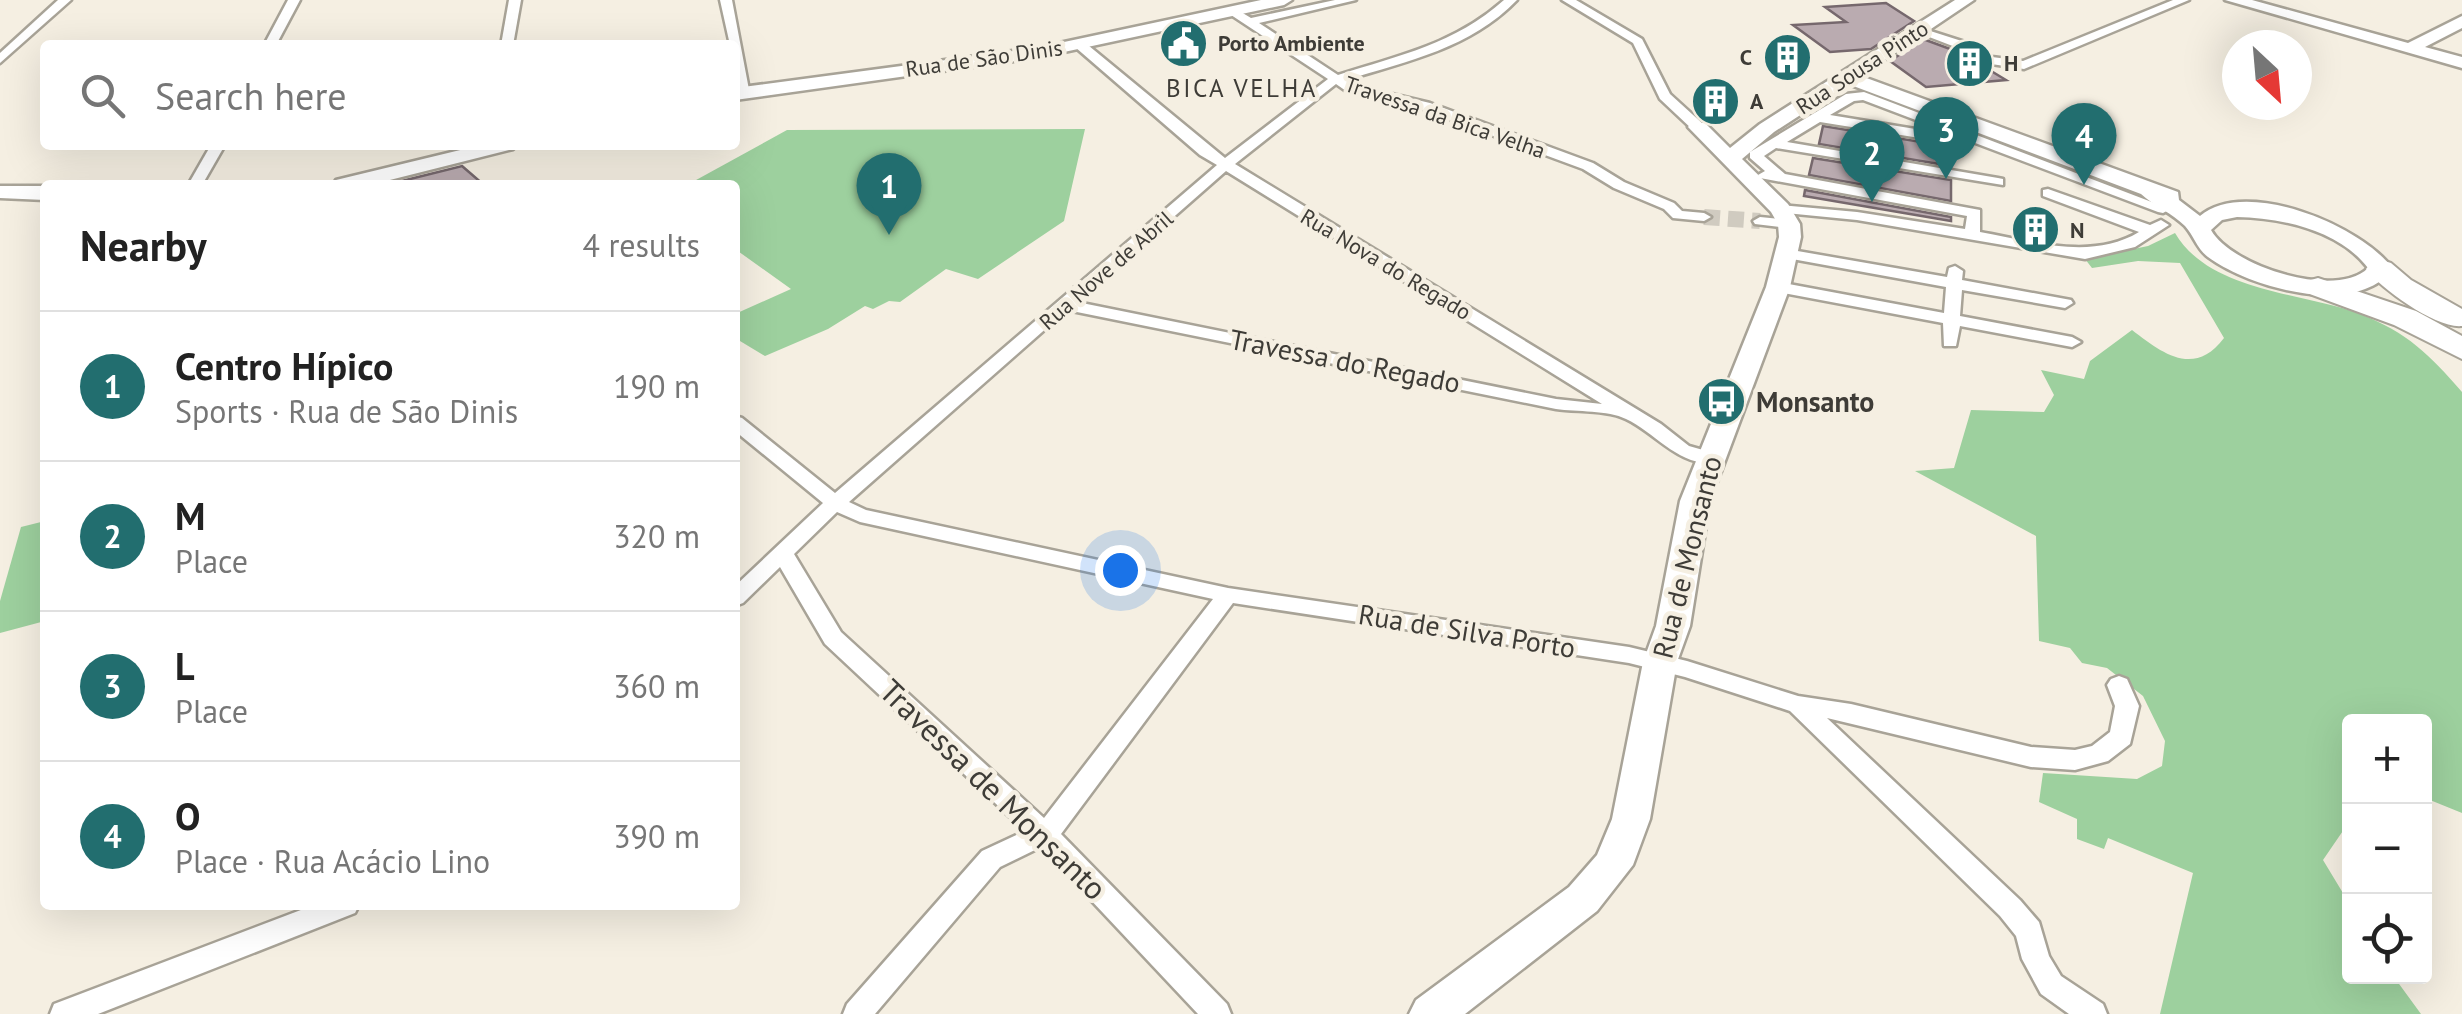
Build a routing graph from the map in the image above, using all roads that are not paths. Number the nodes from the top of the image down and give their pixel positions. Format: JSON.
{"nodes":[{"id":1,"x":66,"y":0,"type":"edge"},
{"id":2,"x":294,"y":0,"type":"edge"},
{"id":3,"x":515,"y":0,"type":"edge"},
{"id":4,"x":726,"y":0,"type":"edge"},
{"id":5,"x":1284,"y":0,"type":"edge"},
{"id":6,"x":1350,"y":0,"type":"edge"},
{"id":7,"x":1511,"y":0,"type":"edge"},
{"id":8,"x":1568,"y":0,"type":"edge"},
{"id":9,"x":1966,"y":0,"type":"edge"},
{"id":10,"x":2184,"y":0,"type":"edge"},
{"id":11,"x":2233,"y":0,"type":"edge"},
{"id":12,"x":1160,"y":9,"type":"dead end"},
{"id":13,"x":1232,"y":11,"type":"junction"},
{"id":14,"x":1249,"y":22,"type":"junction"},
{"id":15,"x":2462,"y":22,"type":"edge"},
{"id":16,"x":1175,"y":24,"type":"junction"},
{"id":17,"x":1917,"y":30,"type":"junction"},
{"id":18,"x":273,"y":40,"type":"edge"},
{"id":19,"x":509,"y":40,"type":"edge"},
{"id":20,"x":732,"y":40,"type":"edge"},
{"id":21,"x":1079,"y":44,"type":"junction"},
{"id":22,"x":2410,"y":48,"type":"junction"},
{"id":23,"x":0,"y":59,"type":"edge"},
{"id":24,"x":2462,"y":63,"type":"edge"},
{"id":25,"x":1847,"y":77,"type":"junction"},
{"id":26,"x":1334,"y":80,"type":"junction"},
{"id":27,"x":740,"y":93,"type":"edge"},
{"id":28,"x":1816,"y":117,"type":"junction"},
{"id":29,"x":1698,"y":127,"type":"junction"},
{"id":30,"x":1789,"y":132,"type":"junction"},
{"id":31,"x":1764,"y":138,"type":"junction"},
{"id":32,"x":2005,"y":149,"type":"junction"},
{"id":33,"x":215,"y":150,"type":"edge"},
{"id":34,"x":481,"y":150,"type":"edge"},
{"id":35,"x":1837,"y":154,"type":"junction"},
{"id":36,"x":1226,"y":165,"type":"junction"},
{"id":37,"x":1738,"y":166,"type":"junction"},
{"id":38,"x":1778,"y":176,"type":"junction"},
{"id":39,"x":198,"y":180,"type":"edge"},
{"id":40,"x":364,"y":180,"type":"edge"},
{"id":41,"x":1998,"y":182,"type":"junction"},
{"id":42,"x":0,"y":192,"type":"edge"},
{"id":43,"x":40,"y":193,"type":"edge"},
{"id":44,"x":2048,"y":193,"type":"dead end"},
{"id":45,"x":2236,"y":211,"type":"junction"},
{"id":46,"x":1976,"y":212,"type":"junction"},
{"id":47,"x":2157,"y":214,"type":"junction"},
{"id":48,"x":1704,"y":217,"type":"tunnel mouth"},
{"id":49,"x":1776,"y":218,"type":"junction"},
{"id":50,"x":2200,"y":228,"type":"junction"},
{"id":51,"x":1972,"y":236,"type":"junction"},
{"id":52,"x":1786,"y":254,"type":"junction"},
{"id":53,"x":2381,"y":270,"type":"junction"},
{"id":54,"x":1954,"y":276,"type":"junction"},
{"id":55,"x":1778,"y":287,"type":"junction"},
{"id":56,"x":2318,"y":287,"type":"junction"},
{"id":57,"x":2065,"y":303,"type":"dead end"},
{"id":58,"x":1066,"y":306,"type":"junction"},
{"id":59,"x":1951,"y":320,"type":"junction"},
{"id":60,"x":2462,"y":321,"type":"edge"},
{"id":61,"x":1950,"y":342,"type":"dead end"},
{"id":62,"x":2072,"y":342,"type":"dead end"},
{"id":63,"x":2462,"y":348,"type":"edge"},
{"id":64,"x":1624,"y":411,"type":"junction"},
{"id":65,"x":740,"y":426,"type":"edge"},
{"id":66,"x":1710,"y":458,"type":"junction"},
{"id":67,"x":836,"y":503,"type":"junction"},
{"id":68,"x":784,"y":555,"type":"junction"},
{"id":69,"x":740,"y":594,"type":"edge"},
{"id":70,"x":1228,"y":595,"type":"junction"},
{"id":71,"x":1660,"y":662,"type":"junction"},
{"id":72,"x":2119,"y":686,"type":"dead end"},
{"id":73,"x":1798,"y":704,"type":"junction"},
{"id":74,"x":1046,"y":835,"type":"junction"},
{"id":75,"x":332,"y":910,"type":"edge"},
{"id":76,"x":64,"y":1014,"type":"edge"},
{"id":77,"x":856,"y":1014,"type":"edge"},
{"id":78,"x":1218,"y":1014,"type":"edge"},
{"id":79,"x":1431,"y":1014,"type":"edge"},
{"id":80,"x":2093,"y":1014,"type":"edge"}],
"edges":[{"from":1,"to":23,"type":"street"},
{"from":2,"to":18,"type":"street"},
{"from":3,"to":19,"type":"street"},
{"from":4,"to":20,"type":"street"},
{"from":5,"to":13,"type":"street","name":"Rua de São Dinis"},
{"from":6,"to":14,"type":"street"},
{"from":7,"to":26,"type":"street","name":"Rua Nove de Abril"},
{"from":8,"to":29,"type":"street"},
{"from":9,"to":17,"type":"street","name":"Rua Sousa Pinto"},
{"from":10,"to":17,"type":"street"},
{"from":11,"to":22,"type":"street"},
{"from":12,"to":16,"type":"street"},
{"from":13,"to":14,"type":"street"},
{"from":13,"to":16,"type":"street","name":"Rua de São Dinis"},
{"from":14,"to":26,"type":"street","name":"Travessa da Bica Velha"},
{"from":15,"to":22,"type":"street"},
{"from":16,"to":21,"type":"street","name":"Rua de São Dinis"},
{"from":17,"to":25,"type":"street","name":"Rua Sousa Pinto"},
{"from":21,"to":27,"type":"street","name":"Rua de São Dinis"},
{"from":21,"to":36,"type":"street","name":"Rua Nova do Regado"},
{"from":22,"to":24,"type":"street"},
{"from":25,"to":31,"type":"street","name":"Rua Sousa Pinto"},
{"from":25,"to":47,"type":"street"},
{"from":26,"to":36,"type":"street","name":"Rua Nove de Abril"},
{"from":26,"to":48,"type":"street","name":"Travessa da Bica Velha"},
{"from":28,"to":30,"type":"street"},
{"from":28,"to":32,"type":"street"},
{"from":28,"to":32,"type":"street"},
{"from":29,"to":31,"type":"street"},
{"from":29,"to":37,"type":"street"},
{"from":30,"to":31,"type":"street"},
{"from":30,"to":35,"type":"street"},
{"from":31,"to":35,"type":"street"},
{"from":31,"to":37,"type":"street","name":"Rua Sousa Pinto"},
{"from":31,"to":38,"type":"street"},
{"from":32,"to":41,"type":"street"},
{"from":32,"to":47,"type":"street"},
{"from":33,"to":39,"type":"street"},
{"from":34,"to":40,"type":"street"},
{"from":35,"to":41,"type":"street"},
{"from":36,"to":58,"type":"street","name":"Rua Nove de Abril"},
{"from":36,"to":64,"type":"street","name":"Rua Nova do Regado"},
{"from":37,"to":38,"type":"street"},
{"from":37,"to":49,"type":"street"},
{"from":38,"to":46,"type":"street"},
{"from":41,"to":46,"type":"street"},
{"from":42,"to":43,"type":"street"},
{"from":44,"to":47,"type":"street"},
{"from":45,"to":47,"type":"street"},
{"from":45,"to":50,"type":"street"},
{"from":45,"to":53,"type":"street"},
{"from":46,"to":51,"type":"street"},
{"from":47,"to":50,"type":"street"},
{"from":47,"to":51,"type":"street"},
{"from":49,"to":51,"type":"street"},
{"from":49,"to":52,"type":"street","name":"Rua de Monsanto"},
{"from":50,"to":56,"type":"street"},
{"from":52,"to":54,"type":"street"},
{"from":52,"to":55,"type":"street","name":"Rua de Monsanto"},
{"from":53,"to":56,"type":"street"},
{"from":53,"to":60,"type":"highway"},
{"from":54,"to":57,"type":"street"},
{"from":54,"to":59,"type":"street"},
{"from":55,"to":59,"type":"street"},
{"from":55,"to":66,"type":"street","name":"Rua de Monsanto"},
{"from":56,"to":63,"type":"highway"},
{"from":58,"to":64,"type":"street","name":"Travessa do Regado"},
{"from":58,"to":67,"type":"street","name":"Rua Nove de Abril"},
{"from":59,"to":61,"type":"street"},
{"from":59,"to":62,"type":"street"},
{"from":64,"to":66,"type":"street","name":"Rua Nova do Regado"},
{"from":65,"to":67,"type":"street","name":"Rua de Silva Porto"},
{"from":66,"to":71,"type":"street","name":"Rua de Monsanto"},
{"from":67,"to":68,"type":"street","name":"Rua Nove de Abril"},
{"from":67,"to":70,"type":"street","name":"Rua de Silva Porto"},
{"from":68,"to":69,"type":"street","name":"Rua Nove de Abril"},
{"from":68,"to":74,"type":"street","name":"Travessa de Monsanto"},
{"from":70,"to":71,"type":"street","name":"Rua de Silva Porto"},
{"from":70,"to":74,"type":"street"},
{"from":71,"to":73,"type":"street","name":"Rua de Silva Porto"},
{"from":71,"to":79,"type":"street","name":"Rua de Monsanto"},
{"from":72,"to":73,"type":"street"},
{"from":73,"to":80,"type":"street","name":"Rua de Silva Porto"},
{"from":74,"to":77,"type":"street"},
{"from":74,"to":78,"type":"street","name":"Travessa de Monsanto"},
{"from":75,"to":76,"type":"street"}]}
